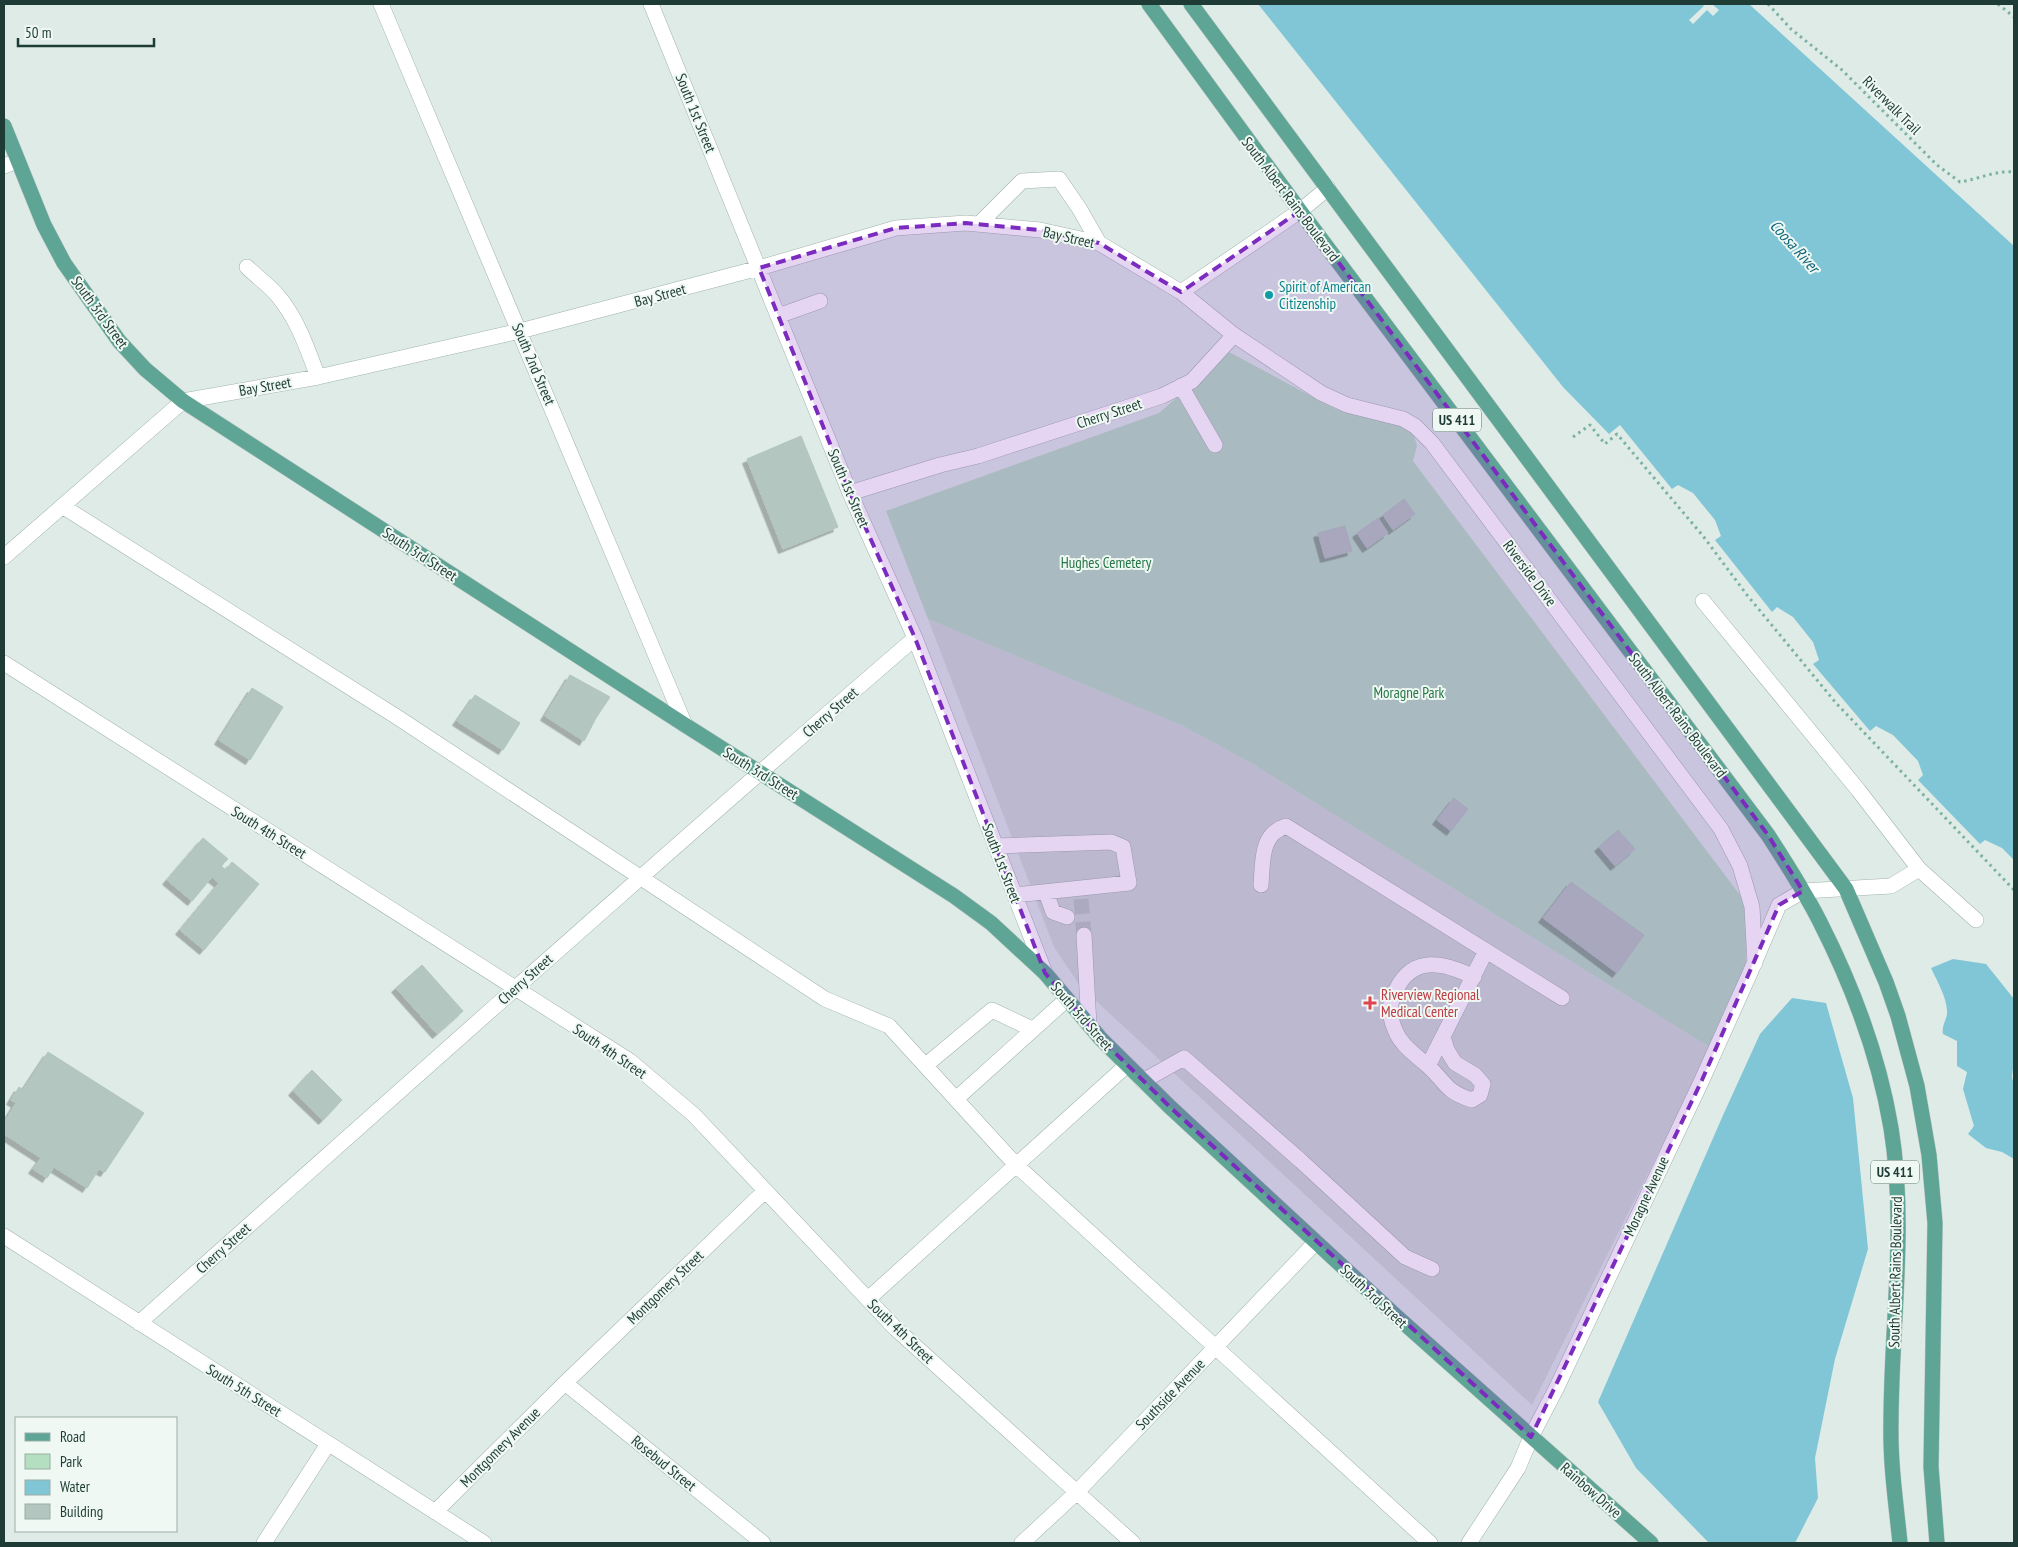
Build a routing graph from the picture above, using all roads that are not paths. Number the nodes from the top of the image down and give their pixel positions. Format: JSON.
{"nodes":[{"id":1,"x":381,"y":4,"type":"edge"},
{"id":2,"x":651,"y":4,"type":"edge"},
{"id":3,"x":1148,"y":4,"type":"edge"},
{"id":4,"x":1191,"y":4,"type":"edge"},
{"id":5,"x":4,"y":126,"type":"edge"},
{"id":6,"x":11,"y":163,"type":"edge"},
{"id":7,"x":1328,"y":188,"type":"junction"},
{"id":8,"x":1300,"y":211,"type":"junction"},
{"id":9,"x":979,"y":224,"type":"junction"},
{"id":10,"x":1099,"y":243,"type":"junction"},
{"id":11,"x":247,"y":267,"type":"dead end"},
{"id":12,"x":758,"y":268,"type":"junction"},
{"id":13,"x":1182,"y":292,"type":"junction"},
{"id":14,"x":820,"y":301,"type":"dead end"},
{"id":15,"x":778,"y":316,"type":"junction"},
{"id":16,"x":520,"y":332,"type":"junction"},
{"id":17,"x":1234,"y":335,"type":"junction"},
{"id":18,"x":318,"y":376,"type":"junction"},
{"id":19,"x":1181,"y":386,"type":"junction"},
{"id":20,"x":183,"y":401,"type":"junction"},
{"id":21,"x":1215,"y":445,"type":"dead end"},
{"id":22,"x":850,"y":493,"type":"junction"},
{"id":23,"x":62,"y":506,"type":"junction"},
{"id":24,"x":4,"y":557,"type":"edge"},
{"id":25,"x":1703,"y":602,"type":"dead end"},
{"id":26,"x":915,"y":638,"type":"junction"},
{"id":27,"x":4,"y":663,"type":"edge"},
{"id":28,"x":685,"y":725,"type":"junction"},
{"id":29,"x":759,"y":772,"type":"junction"},
{"id":30,"x":995,"y":846,"type":"junction"},
{"id":31,"x":1918,"y":869,"type":"junction"},
{"id":32,"x":640,"y":877,"type":"junction"},
{"id":33,"x":1261,"y":885,"type":"dead end"},
{"id":34,"x":1846,"y":889,"type":"junction"},
{"id":35,"x":1803,"y":891,"type":"junction"},
{"id":36,"x":1046,"y":892,"type":"junction"},
{"id":37,"x":1015,"y":895,"type":"junction"},
{"id":38,"x":1067,"y":917,"type":"dead end"},
{"id":39,"x":1976,"y":920,"type":"dead end"},
{"id":40,"x":1084,"y":934,"type":"tunnel mouth"},
{"id":41,"x":1486,"y":951,"type":"junction"},
{"id":42,"x":1755,"y":963,"type":"junction"},
{"id":43,"x":1045,"y":973,"type":"junction"},
{"id":44,"x":1474,"y":977,"type":"junction"},
{"id":45,"x":514,"y":988,"type":"junction"},
{"id":46,"x":1066,"y":998,"type":"junction"},
{"id":47,"x":1562,"y":998,"type":"dead end"},
{"id":48,"x":1089,"y":1026,"type":"junction"},
{"id":49,"x":1032,"y":1028,"type":"junction"},
{"id":50,"x":1443,"y":1037,"type":"junction"},
{"id":51,"x":926,"y":1065,"type":"junction"},
{"id":52,"x":1127,"y":1065,"type":"junction"},
{"id":53,"x":1428,"y":1066,"type":"junction"},
{"id":54,"x":1143,"y":1080,"type":"junction"},
{"id":55,"x":956,"y":1099,"type":"junction"},
{"id":56,"x":1016,"y":1165,"type":"junction"},
{"id":57,"x":765,"y":1191,"type":"junction"},
{"id":58,"x":4,"y":1236,"type":"edge"},
{"id":59,"x":1316,"y":1242,"type":"junction"},
{"id":60,"x":1432,"y":1269,"type":"dead end"},
{"id":61,"x":868,"y":1299,"type":"junction"},
{"id":62,"x":139,"y":1324,"type":"junction"},
{"id":63,"x":1215,"y":1348,"type":"junction"},
{"id":64,"x":565,"y":1382,"type":"junction"},
{"id":65,"x":1531,"y":1437,"type":"junction"},
{"id":66,"x":328,"y":1444,"type":"junction"},
{"id":67,"x":1076,"y":1493,"type":"junction"},
{"id":68,"x":1897,"y":1509,"type":"junction"},
{"id":69,"x":435,"y":1512,"type":"junction"},
{"id":70,"x":264,"y":1543,"type":"edge"},
{"id":71,"x":484,"y":1543,"type":"edge"},
{"id":72,"x":763,"y":1543,"type":"edge"},
{"id":73,"x":1022,"y":1543,"type":"edge"},
{"id":74,"x":1133,"y":1543,"type":"edge"},
{"id":75,"x":1430,"y":1543,"type":"edge"},
{"id":76,"x":1469,"y":1543,"type":"edge"},
{"id":77,"x":1651,"y":1543,"type":"edge"},
{"id":78,"x":1889,"y":1543,"type":"edge"},
{"id":79,"x":1900,"y":1543,"type":"edge"},
{"id":80,"x":1937,"y":1543,"type":"edge"}],
"edges":[{"from":1,"to":16,"type":"street","name":"South 2nd Street"},
{"from":2,"to":12,"type":"street","name":"South 1st Street"},
{"from":3,"to":8,"type":"main road","name":"South Albert Rains Boulevard","number":"US 411"},
{"from":4,"to":7,"type":"main road","number":"US 411"},
{"from":5,"to":6,"type":"main road","name":"South 3rd Street"},
{"from":6,"to":20,"type":"main road","name":"South 3rd Street"},
{"from":7,"to":8,"type":"street"},
{"from":7,"to":34,"type":"main road","number":"US 411"},
{"from":8,"to":13,"type":"street"},
{"from":8,"to":35,"type":"main road","name":"South Albert Rains Boulevard","number":"US 411"},
{"from":9,"to":10,"type":"street","name":"Bay Street"},
{"from":9,"to":10,"type":"street"},
{"from":9,"to":12,"type":"street","name":"Bay Street"},
{"from":10,"to":13,"type":"street","name":"Bay Street"},
{"from":11,"to":18,"type":"street"},
{"from":12,"to":15,"type":"street","name":"South 1st Street"},
{"from":12,"to":16,"type":"street","name":"Bay Street"},
{"from":13,"to":17,"type":"street","name":"Riverside Drive"},
{"from":14,"to":15,"type":"street"},
{"from":15,"to":22,"type":"street","name":"South 1st Street"},
{"from":16,"to":18,"type":"street","name":"Bay Street"},
{"from":16,"to":28,"type":"street","name":"South 2nd Street"},
{"from":17,"to":19,"type":"street","name":"Cherry Street"},
{"from":17,"to":42,"type":"street","name":"Riverside Drive"},
{"from":18,"to":20,"type":"street","name":"Bay Street"},
{"from":19,"to":21,"type":"street"},
{"from":19,"to":22,"type":"street","name":"Cherry Street"},
{"from":20,"to":23,"type":"street"},
{"from":20,"to":28,"type":"main road","name":"South 3rd Street"},
{"from":22,"to":26,"type":"street","name":"South 1st Street"},
{"from":23,"to":24,"type":"street"},
{"from":23,"to":32,"type":"street"},
{"from":25,"to":31,"type":"street"},
{"from":26,"to":29,"type":"street","name":"Cherry Street"},
{"from":26,"to":30,"type":"street","name":"South 1st Street"},
{"from":27,"to":45,"type":"street","name":"South 4th Street"},
{"from":28,"to":29,"type":"main road","name":"South 3rd Street"},
{"from":29,"to":32,"type":"street","name":"Cherry Street"},
{"from":29,"to":43,"type":"main road","name":"South 3rd Street"},
{"from":30,"to":36,"type":"street"},
{"from":30,"to":37,"type":"street","name":"South 1st Street"},
{"from":31,"to":34,"type":"street","name":"Moragne Avenue"},
{"from":31,"to":39,"type":"street"},
{"from":32,"to":45,"type":"street","name":"Cherry Street"},
{"from":32,"to":51,"type":"street"},
{"from":33,"to":41,"type":"street"},
{"from":34,"to":35,"type":"street","name":"Moragne Avenue"},
{"from":34,"to":80,"type":"main road","number":"US 411"},
{"from":35,"to":42,"type":"street","name":"Moragne Avenue"},
{"from":35,"to":68,"type":"main road","name":"South Albert Rains Boulevard","number":"US 411"},
{"from":36,"to":37,"type":"street"},
{"from":36,"to":38,"type":"street"},
{"from":37,"to":43,"type":"street","name":"South 1st Street"},
{"from":40,"to":48,"type":"street"},
{"from":41,"to":44,"type":"street"},
{"from":41,"to":47,"type":"street"},
{"from":42,"to":65,"type":"street","name":"Moragne Avenue"},
{"from":43,"to":46,"type":"main road","name":"South 3rd Street"},
{"from":44,"to":50,"type":"street"},
{"from":44,"to":53,"type":"street"},
{"from":45,"to":57,"type":"street","name":"South 4th Street"},
{"from":45,"to":62,"type":"street","name":"Cherry Street"},
{"from":46,"to":48,"type":"main road","name":"South 3rd Street"},
{"from":46,"to":49,"type":"street"},
{"from":48,"to":52,"type":"main road","name":"South 3rd Street"},
{"from":49,"to":51,"type":"street"},
{"from":49,"to":55,"type":"street"},
{"from":50,"to":53,"type":"street"},
{"from":50,"to":53,"type":"street"},
{"from":51,"to":55,"type":"street"},
{"from":52,"to":54,"type":"main road","name":"South 3rd Street"},
{"from":52,"to":56,"type":"street"},
{"from":54,"to":59,"type":"main road","name":"South 3rd Street"},
{"from":54,"to":60,"type":"street"},
{"from":55,"to":56,"type":"street"},
{"from":56,"to":61,"type":"street"},
{"from":56,"to":63,"type":"street"},
{"from":57,"to":61,"type":"street","name":"South 4th Street"},
{"from":57,"to":64,"type":"street","name":"Montgomery Street"},
{"from":58,"to":62,"type":"street","name":"South 5th Street"},
{"from":59,"to":63,"type":"street","name":"Southside Avenue"},
{"from":59,"to":65,"type":"main road","name":"South 3rd Street"},
{"from":61,"to":67,"type":"street","name":"South 4th Street"},
{"from":62,"to":66,"type":"street","name":"South 5th Street"},
{"from":63,"to":67,"type":"street","name":"Southside Avenue"},
{"from":63,"to":75,"type":"street"},
{"from":64,"to":69,"type":"street","name":"Montgomery Avenue"},
{"from":64,"to":72,"type":"street","name":"Rosebud Street"},
{"from":65,"to":76,"type":"street","name":"Moragne Avenue"},
{"from":65,"to":77,"type":"main road","name":"Rainbow Drive"},
{"from":66,"to":69,"type":"street","name":"South 5th Street"},
{"from":66,"to":70,"type":"street"},
{"from":67,"to":73,"type":"street","name":"Southside Avenue"},
{"from":67,"to":74,"type":"street","name":"South 4th Street"},
{"from":68,"to":78,"type":"main road"},
{"from":68,"to":79,"type":"main road","name":"South Albert Rains Boulevard","number":"US 411"},
{"from":69,"to":71,"type":"street","name":"South 5th Street"}]}
